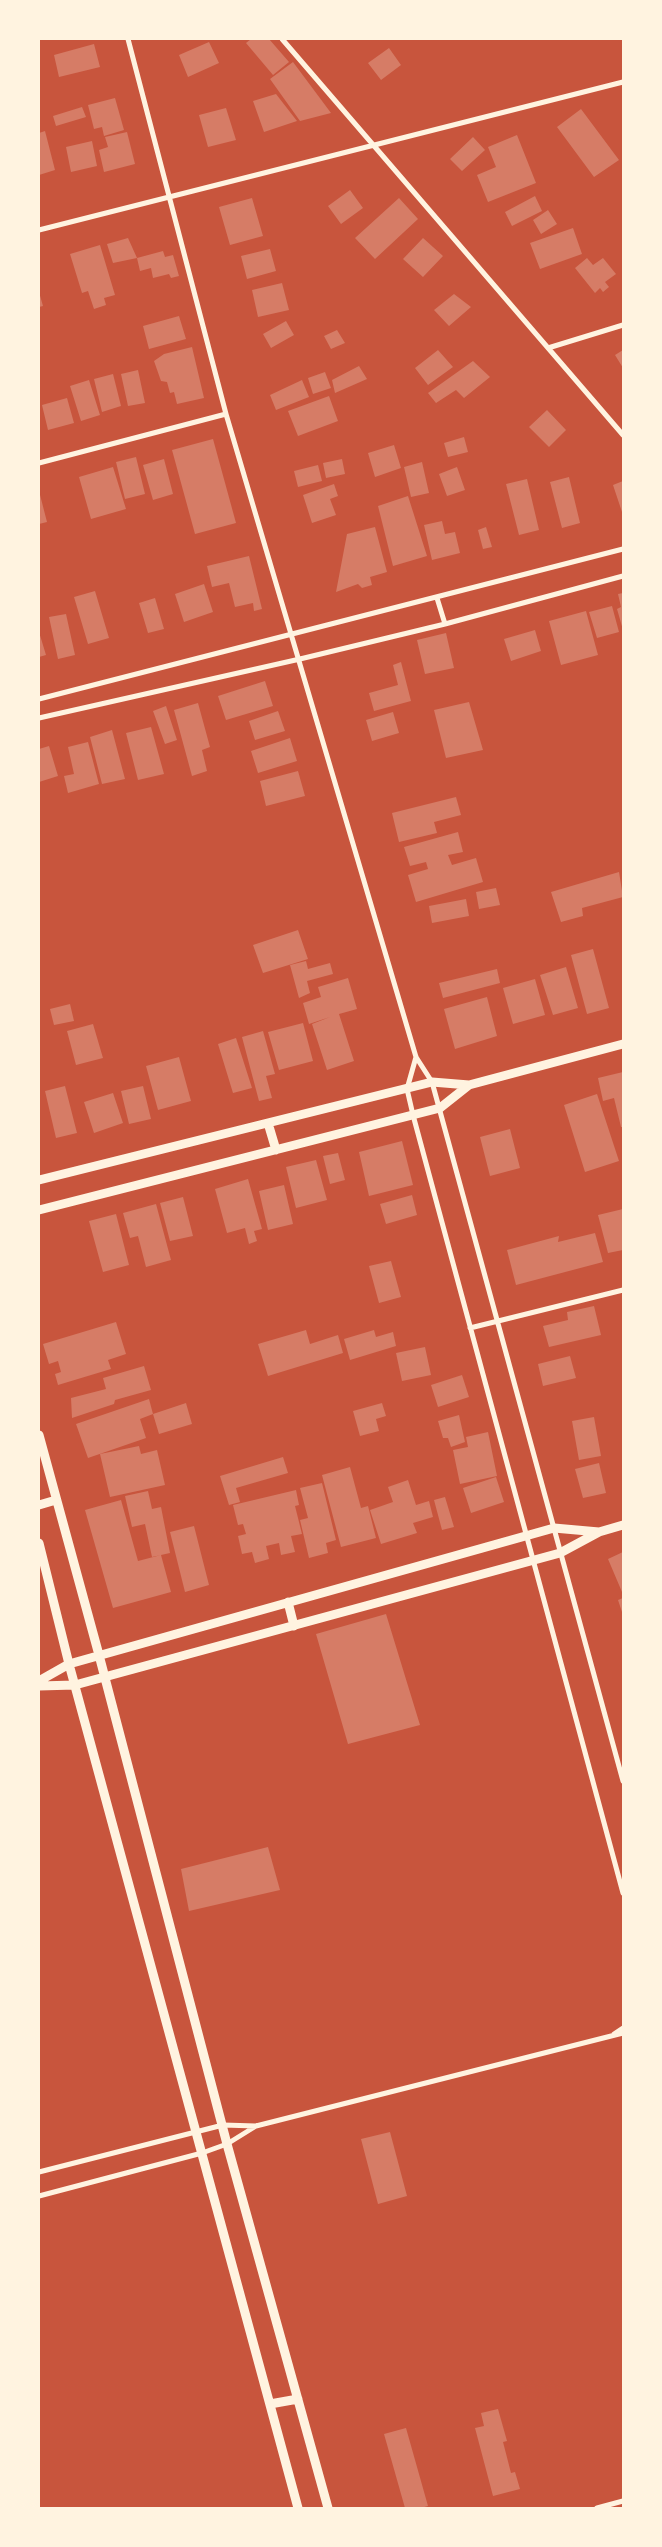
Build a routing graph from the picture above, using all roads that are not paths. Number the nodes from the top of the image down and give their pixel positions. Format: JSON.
{"nodes":[{"id":1,"x":128,"y":39,"type":"edge"},
{"id":2,"x":282,"y":39,"type":"edge"},
{"id":3,"x":623,"y":82,"type":"edge"},
{"id":4,"x":373,"y":146,"type":"junction"},
{"id":5,"x":169,"y":199,"type":"junction"},
{"id":6,"x":39,"y":230,"type":"edge"},
{"id":7,"x":623,"y":325,"type":"edge"},
{"id":8,"x":548,"y":348,"type":"junction"},
{"id":9,"x":226,"y":414,"type":"junction"},
{"id":10,"x":623,"y":435,"type":"edge"},
{"id":11,"x":39,"y":462,"type":"edge"},
{"id":12,"x":623,"y":550,"type":"edge"},
{"id":13,"x":623,"y":576,"type":"edge"},
{"id":14,"x":437,"y":598,"type":"junction"},
{"id":15,"x":444,"y":624,"type":"junction"},
{"id":16,"x":293,"y":635,"type":"junction"},
{"id":17,"x":300,"y":659,"type":"junction"},
{"id":18,"x":39,"y":699,"type":"edge"},
{"id":19,"x":39,"y":718,"type":"edge"},
{"id":20,"x":623,"y":1044,"type":"edge"},
{"id":21,"x":416,"y":1057,"type":"junction"},
{"id":22,"x":432,"y":1082,"type":"junction"},
{"id":23,"x":469,"y":1085,"type":"junction"},
{"id":24,"x":407,"y":1089,"type":"junction"},
{"id":25,"x":440,"y":1108,"type":"junction"},
{"id":26,"x":413,"y":1115,"type":"junction"},
{"id":27,"x":268,"y":1124,"type":"junction"},
{"id":28,"x":276,"y":1150,"type":"junction"},
{"id":29,"x":39,"y":1180,"type":"edge"},
{"id":30,"x":39,"y":1210,"type":"edge"},
{"id":31,"x":623,"y":1290,"type":"edge"},
{"id":32,"x":496,"y":1323,"type":"junction"},
{"id":33,"x":470,"y":1328,"type":"junction"},
{"id":34,"x":39,"y":1435,"type":"edge"},
{"id":35,"x":56,"y":1500,"type":"junction"},
{"id":36,"x":39,"y":1505,"type":"edge"},
{"id":37,"x":623,"y":1526,"type":"edge"},
{"id":38,"x":554,"y":1528,"type":"junction"},
{"id":39,"x":600,"y":1532,"type":"junction"},
{"id":40,"x":526,"y":1536,"type":"junction"},
{"id":41,"x":39,"y":1543,"type":"edge"},
{"id":42,"x":560,"y":1553,"type":"junction"},
{"id":43,"x":532,"y":1561,"type":"junction"},
{"id":44,"x":288,"y":1602,"type":"junction"},
{"id":45,"x":294,"y":1626,"type":"junction"},
{"id":46,"x":99,"y":1655,"type":"junction"},
{"id":47,"x":68,"y":1664,"type":"junction"},
{"id":48,"x":104,"y":1677,"type":"junction"},
{"id":49,"x":39,"y":1681,"type":"edge"},
{"id":50,"x":75,"y":1685,"type":"junction"},
{"id":51,"x":39,"y":1686,"type":"edge"},
{"id":52,"x":623,"y":1781,"type":"edge"},
{"id":53,"x":623,"y":1893,"type":"edge"},
{"id":54,"x":623,"y":2028,"type":"edge"},
{"id":55,"x":623,"y":2033,"type":"edge"},
{"id":56,"x":612,"y":2036,"type":"junction"},
{"id":57,"x":223,"y":2125,"type":"junction"},
{"id":58,"x":256,"y":2126,"type":"junction"},
{"id":59,"x":197,"y":2132,"type":"junction"},
{"id":60,"x":227,"y":2144,"type":"junction"},
{"id":61,"x":202,"y":2153,"type":"junction"},
{"id":62,"x":39,"y":2172,"type":"edge"},
{"id":63,"x":39,"y":2196,"type":"edge"},
{"id":64,"x":298,"y":2399,"type":"junction"},
{"id":65,"x":270,"y":2404,"type":"junction"},
{"id":66,"x":623,"y":2501,"type":"edge"},
{"id":67,"x":298,"y":2508,"type":"edge"},
{"id":68,"x":328,"y":2508,"type":"edge"},
{"id":69,"x":597,"y":2508,"type":"edge"}],
"edges":[{"from":1,"to":5,"type":"street"},
{"from":2,"to":4,"type":"street"},
{"from":3,"to":4,"type":"street"},
{"from":4,"to":5,"type":"street"},
{"from":4,"to":8,"type":"street"},
{"from":5,"to":6,"type":"street"},
{"from":5,"to":9,"type":"street"},
{"from":7,"to":8,"type":"street"},
{"from":8,"to":10,"type":"street"},
{"from":9,"to":11,"type":"street"},
{"from":9,"to":16,"type":"street"},
{"from":12,"to":14,"type":"street"},
{"from":13,"to":15,"type":"street"},
{"from":14,"to":15,"type":"street"},
{"from":14,"to":16,"type":"street"},
{"from":15,"to":17,"type":"street"},
{"from":16,"to":17,"type":"street"},
{"from":16,"to":18,"type":"street"},
{"from":17,"to":19,"type":"street"},
{"from":17,"to":21,"type":"street"},
{"from":20,"to":23,"type":"street"},
{"from":21,"to":22,"type":"street"},
{"from":21,"to":24,"type":"street"},
{"from":22,"to":23,"type":"street"},
{"from":22,"to":24,"type":"street"},
{"from":22,"to":25,"type":"street"},
{"from":23,"to":25,"type":"street"},
{"from":24,"to":26,"type":"street"},
{"from":24,"to":27,"type":"street"},
{"from":25,"to":26,"type":"street"},
{"from":25,"to":32,"type":"street"},
{"from":26,"to":28,"type":"street"},
{"from":26,"to":33,"type":"street"},
{"from":27,"to":28,"type":"street"},
{"from":27,"to":29,"type":"street"},
{"from":28,"to":30,"type":"street"},
{"from":31,"to":32,"type":"street"},
{"from":32,"to":33,"type":"street"},
{"from":32,"to":38,"type":"street"},
{"from":33,"to":40,"type":"street"},
{"from":34,"to":35,"type":"street"},
{"from":35,"to":36,"type":"street"},
{"from":35,"to":46,"type":"street"},
{"from":37,"to":39,"type":"street"},
{"from":38,"to":39,"type":"street"},
{"from":38,"to":40,"type":"street"},
{"from":38,"to":42,"type":"street"},
{"from":39,"to":42,"type":"street"},
{"from":40,"to":43,"type":"street"},
{"from":40,"to":44,"type":"street"},
{"from":41,"to":47,"type":"street"},
{"from":42,"to":43,"type":"street"},
{"from":42,"to":52,"type":"street"},
{"from":43,"to":45,"type":"street"},
{"from":43,"to":53,"type":"street"},
{"from":44,"to":45,"type":"street"},
{"from":44,"to":46,"type":"street"},
{"from":45,"to":48,"type":"street"},
{"from":46,"to":47,"type":"street"},
{"from":46,"to":48,"type":"street"},
{"from":47,"to":49,"type":"street"},
{"from":47,"to":50,"type":"street"},
{"from":48,"to":50,"type":"street"},
{"from":48,"to":57,"type":"street"},
{"from":50,"to":51,"type":"street"},
{"from":50,"to":59,"type":"street"},
{"from":54,"to":56,"type":"street"},
{"from":55,"to":56,"type":"street"},
{"from":56,"to":58,"type":"street"},
{"from":57,"to":58,"type":"street"},
{"from":57,"to":59,"type":"street"},
{"from":57,"to":60,"type":"street"},
{"from":58,"to":60,"type":"street"},
{"from":59,"to":61,"type":"street"},
{"from":59,"to":62,"type":"street"},
{"from":60,"to":61,"type":"street"},
{"from":60,"to":64,"type":"street"},
{"from":61,"to":63,"type":"street"},
{"from":61,"to":65,"type":"street"},
{"from":64,"to":65,"type":"street"},
{"from":64,"to":68,"type":"street"},
{"from":65,"to":67,"type":"street"},
{"from":66,"to":69,"type":"street"}]}
